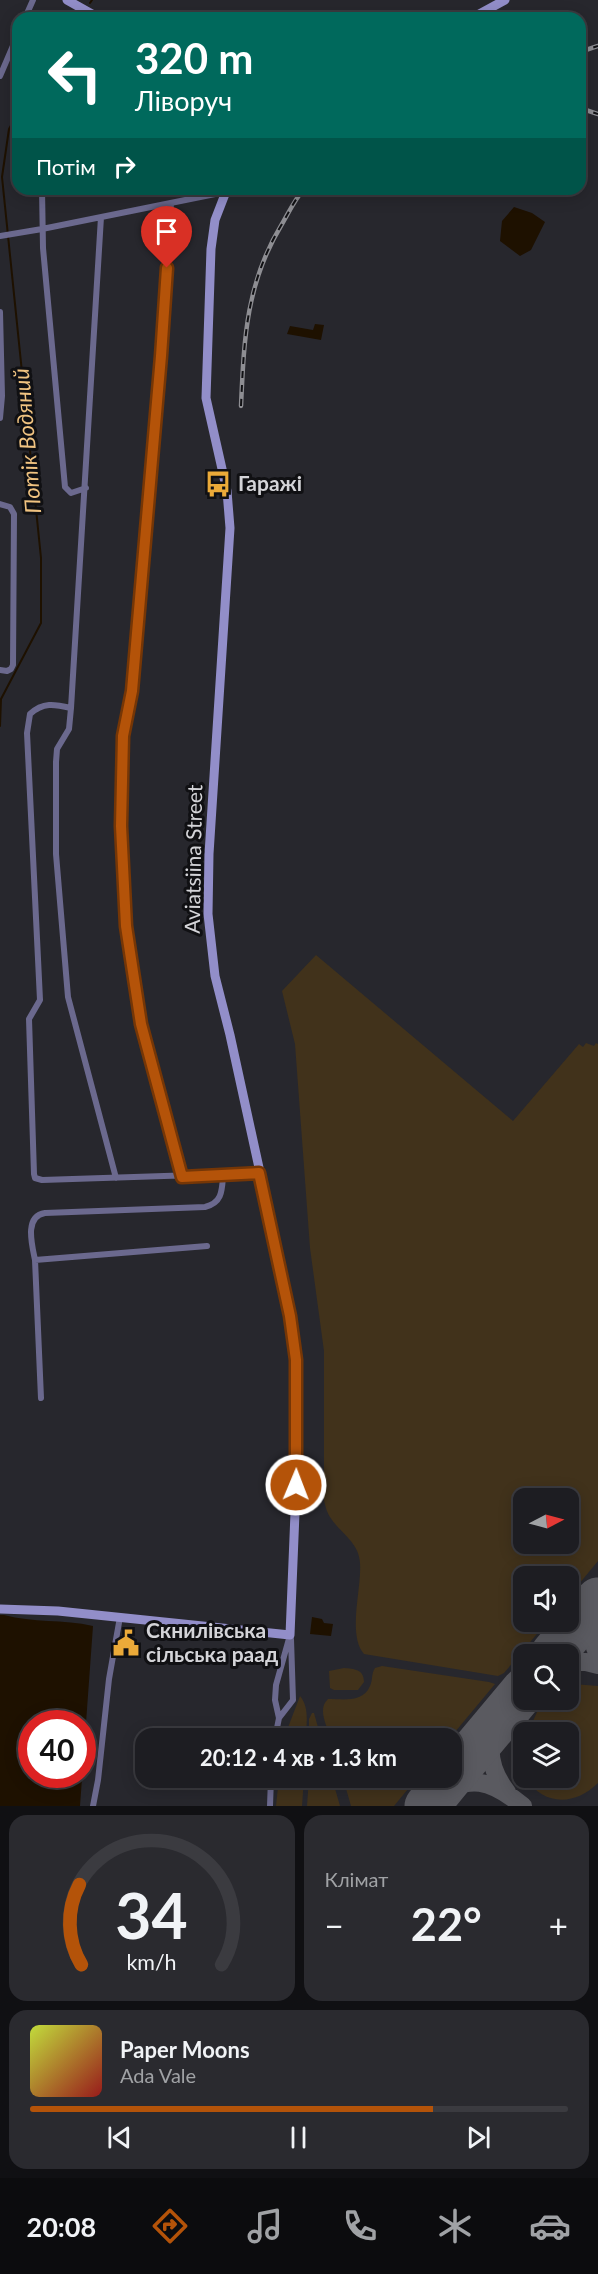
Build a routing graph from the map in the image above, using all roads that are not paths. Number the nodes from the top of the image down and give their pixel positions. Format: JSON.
{"nodes":[{"id":1,"x":67,"y":0,"type":"edge"},
{"id":2,"x":505,"y":0,"type":"edge"},
{"id":3,"x":88,"y":12,"type":"edge"},
{"id":4,"x":483,"y":12,"type":"edge"},
{"id":5,"x":12,"y":48,"type":"edge"},
{"id":6,"x":0,"y":76,"type":"edge"},
{"id":7,"x":42,"y":195,"type":"edge"},
{"id":8,"x":205,"y":195,"type":"edge"},
{"id":9,"x":224,"y":195,"type":"edge"},
{"id":10,"x":171,"y":203,"type":"junction"},
{"id":11,"x":101,"y":217,"type":"junction"},
{"id":12,"x":42,"y":229,"type":"junction"},
{"id":13,"x":5,"y":235,"type":"edge"},
{"id":14,"x":0,"y":312,"type":"edge"},
{"id":15,"x":0,"y":418,"type":"edge"},
{"id":16,"x":86,"y":489,"type":"junction"},
{"id":17,"x":0,"y":504,"type":"edge"},
{"id":18,"x":0,"y":670,"type":"edge"},
{"id":19,"x":71,"y":708,"type":"junction"},
{"id":20,"x":259,"y":1173,"type":"junction"},
{"id":21,"x":223,"y":1176,"type":"junction"},
{"id":22,"x":182,"y":1177,"type":"junction"},
{"id":23,"x":116,"y":1178,"type":"junction"},
{"id":24,"x":207,"y":1246,"type":"dead end"},
{"id":25,"x":35,"y":1260,"type":"junction"},
{"id":26,"x":41,"y":1398,"type":"dead end"},
{"id":27,"x":0,"y":1609,"type":"edge"},
{"id":28,"x":120,"y":1617,"type":"junction"},
{"id":29,"x":290,"y":1635,"type":"junction"},
{"id":30,"x":279,"y":1718,"type":"junction"},
{"id":31,"x":277,"y":1728,"type":"edge"},
{"id":32,"x":271,"y":1788,"type":"edge"},
{"id":33,"x":93,"y":1806,"type":"edge"},
{"id":34,"x":270,"y":1806,"type":"edge"}],
"edges":[{"from":1,"to":3,"type":"street"},
{"from":2,"to":4,"type":"street"},
{"from":5,"to":6,"type":"street"},
{"from":7,"to":12,"type":"street"},
{"from":8,"to":10,"type":"street"},
{"from":9,"to":20,"type":"street","name":"Aviatsiina Street"},
{"from":10,"to":11,"type":"street"},
{"from":10,"to":22,"type":"street"},
{"from":11,"to":12,"type":"street"},
{"from":11,"to":16,"type":"street"},
{"from":12,"to":13,"type":"street"},
{"from":12,"to":16,"type":"street"},
{"from":14,"to":15,"type":"street"},
{"from":16,"to":19,"type":"street"},
{"from":17,"to":18,"type":"street"},
{"from":19,"to":23,"type":"street"},
{"from":19,"to":23,"type":"street"},
{"from":20,"to":21,"type":"street"},
{"from":20,"to":29,"type":"street","name":"Aviatsiina Street"},
{"from":21,"to":22,"type":"street"},
{"from":21,"to":25,"type":"street"},
{"from":22,"to":23,"type":"street"},
{"from":24,"to":25,"type":"street"},
{"from":25,"to":26,"type":"street"},
{"from":27,"to":28,"type":"street"},
{"from":28,"to":29,"type":"street"},
{"from":28,"to":33,"type":"street"},
{"from":29,"to":30,"type":"street"},
{"from":29,"to":30,"type":"street"},
{"from":30,"to":31,"type":"street"},
{"from":32,"to":34,"type":"street"}]}
